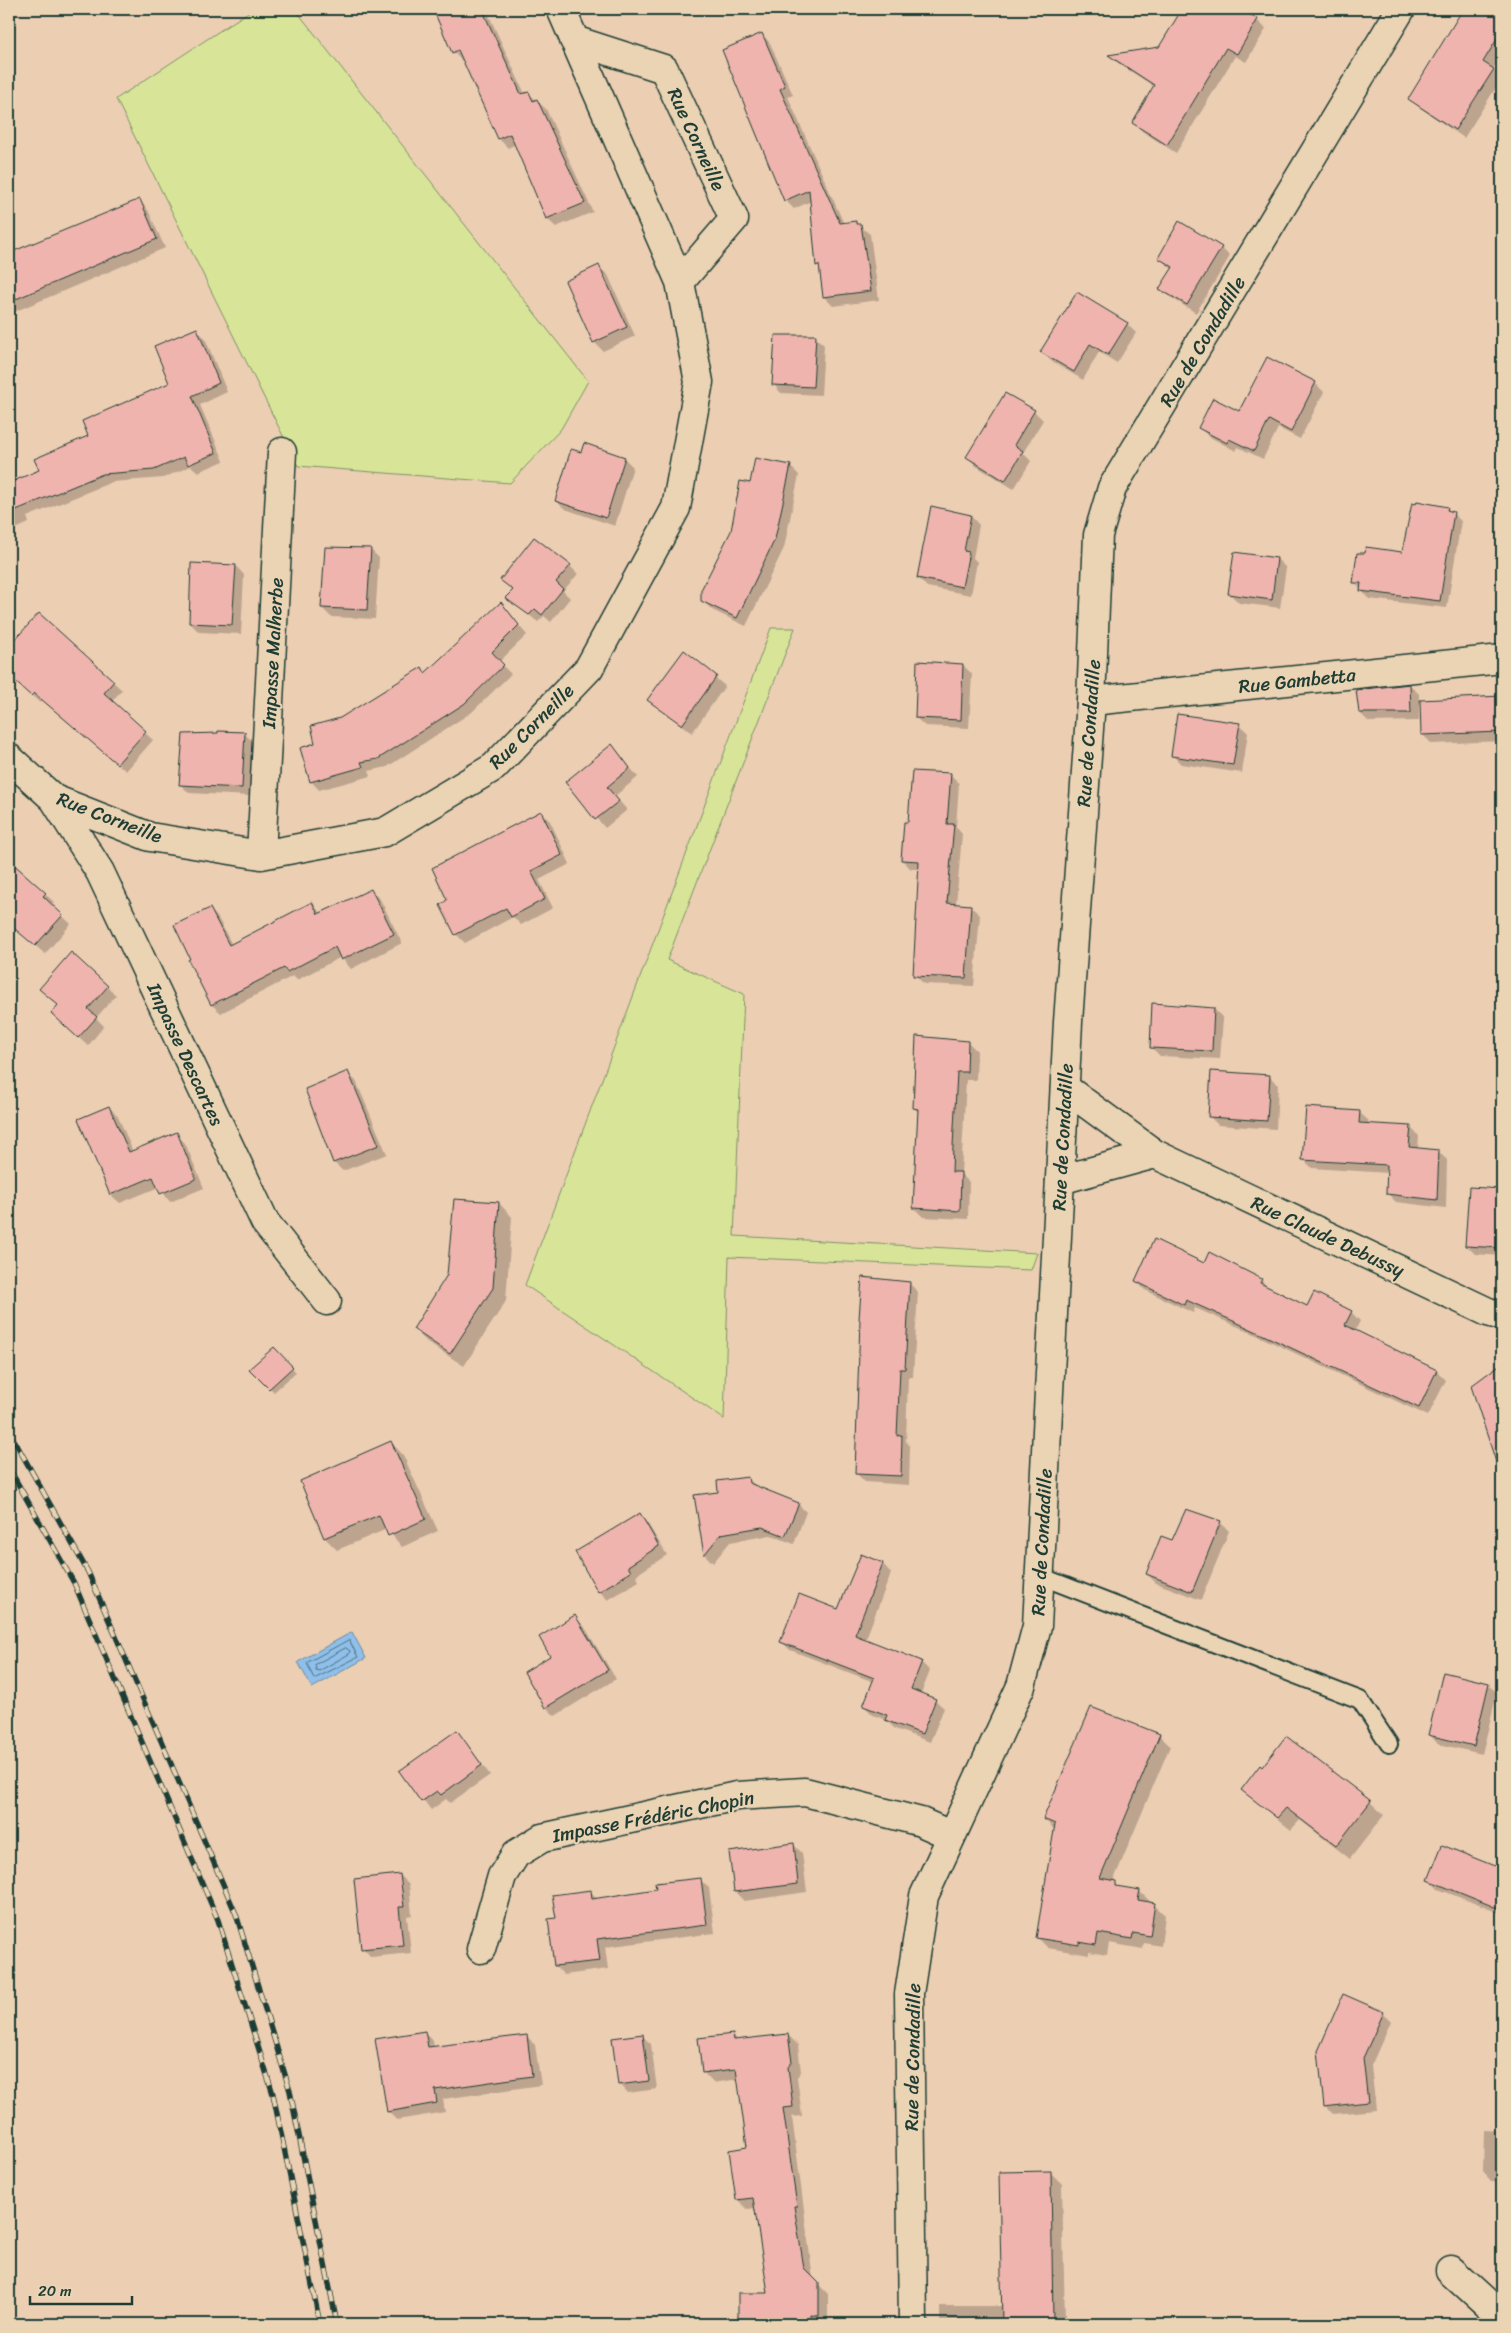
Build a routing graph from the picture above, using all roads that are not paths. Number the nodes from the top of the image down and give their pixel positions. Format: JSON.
{"nodes":[{"id":1,"x":561,"y":9,"type":"edge"},
{"id":2,"x":1401,"y":9,"type":"edge"},
{"id":3,"x":574,"y":40,"type":"junction"},
{"id":4,"x":680,"y":282,"type":"junction"},
{"id":5,"x":282,"y":452,"type":"dead end"},
{"id":6,"x":1502,"y":659,"type":"edge"},
{"id":7,"x":1091,"y":701,"type":"junction"},
{"id":8,"x":9,"y":758,"type":"edge"},
{"id":9,"x":54,"y":799,"type":"junction"},
{"id":10,"x":261,"y":855,"type":"junction"},
{"id":11,"x":1065,"y":1088,"type":"junction"},
{"id":12,"x":1155,"y":1154,"type":"junction"},
{"id":13,"x":1060,"y":1180,"type":"junction"},
{"id":14,"x":327,"y":1301,"type":"dead end"},
{"id":15,"x":1502,"y":1316,"type":"edge"},
{"id":16,"x":1040,"y":1576,"type":"junction"},
{"id":17,"x":1390,"y":1744,"type":"dead end"},
{"id":18,"x":950,"y":1835,"type":"junction"},
{"id":19,"x":481,"y":1949,"type":"dead end"},
{"id":20,"x":1450,"y":2270,"type":"dead end"},
{"id":21,"x":913,"y":2324,"type":"edge"},
{"id":22,"x":1500,"y":2324,"type":"edge"}],
"edges":[{"from":1,"to":3,"type":"street","name":"Rue Corneille"},
{"from":2,"to":7,"type":"street","name":"Rue de Condadille"},
{"from":3,"to":4,"type":"street","name":"Rue Corneille"},
{"from":3,"to":4,"type":"street","name":"Rue Corneille"},
{"from":4,"to":10,"type":"street","name":"Rue Corneille"},
{"from":5,"to":10,"type":"street","name":"Impasse Malherbe"},
{"from":6,"to":7,"type":"street","name":"Rue Gambetta"},
{"from":7,"to":11,"type":"street","name":"Rue de Condadille"},
{"from":8,"to":9,"type":"street","name":"Rue Corneille"},
{"from":9,"to":10,"type":"street","name":"Rue Corneille"},
{"from":9,"to":14,"type":"street","name":"Impasse Descartes"},
{"from":11,"to":12,"type":"street","name":"Rue Claude Debussy"},
{"from":11,"to":13,"type":"street","name":"Rue de Condadille"},
{"from":12,"to":13,"type":"street"},
{"from":12,"to":15,"type":"street","name":"Rue Claude Debussy"},
{"from":13,"to":16,"type":"street","name":"Rue de Condadille"},
{"from":16,"to":17,"type":"lane"},
{"from":16,"to":18,"type":"street","name":"Rue de Condadille"},
{"from":18,"to":19,"type":"street","name":"Impasse Frédéric Chopin"},
{"from":18,"to":21,"type":"street","name":"Rue de Condadille"},
{"from":20,"to":22,"type":"street"}]}
